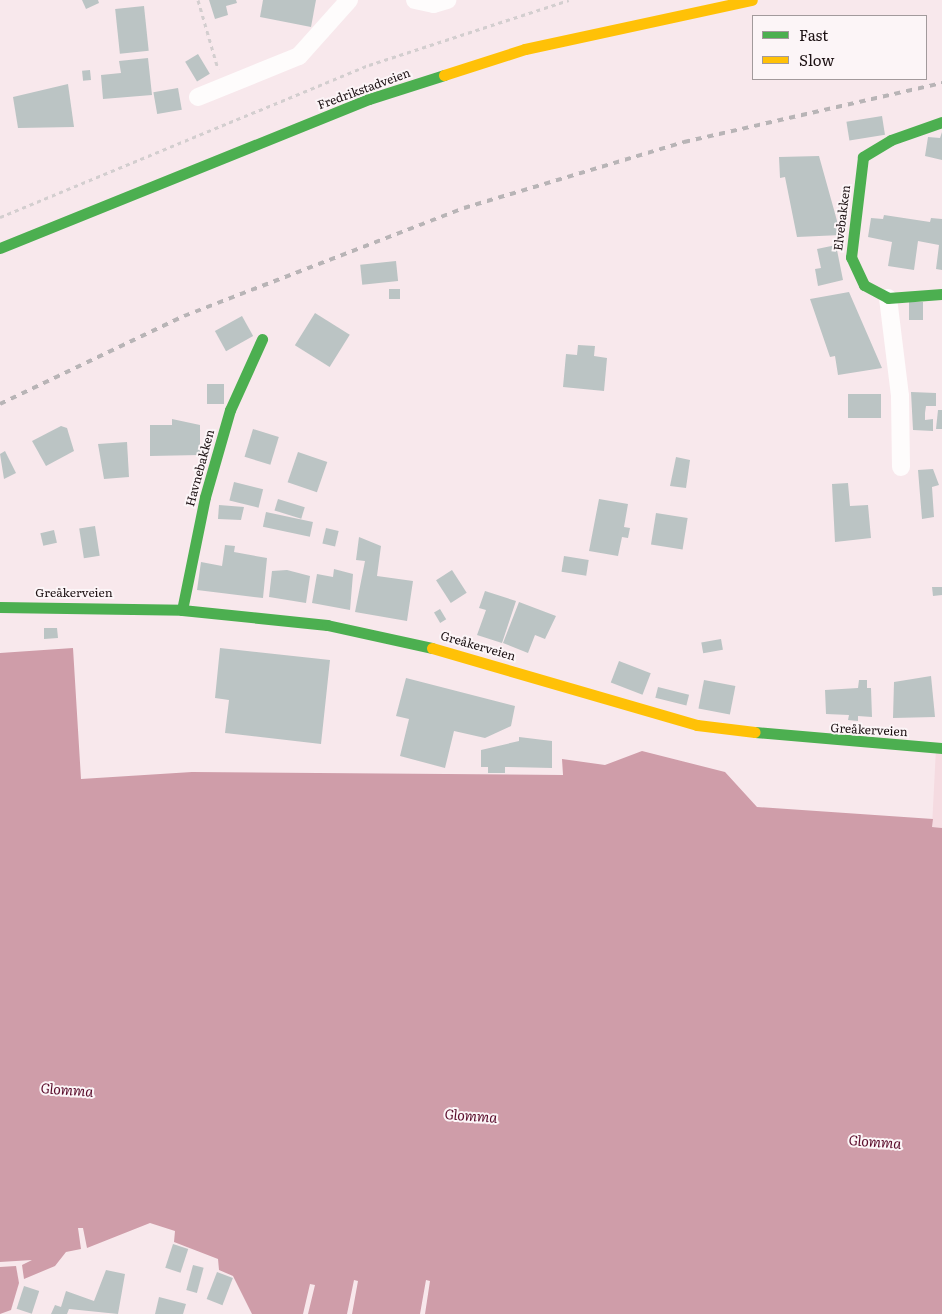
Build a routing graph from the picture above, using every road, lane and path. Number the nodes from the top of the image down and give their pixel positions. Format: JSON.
{"nodes":[{"id":1,"x":198,"y":0,"type":"edge"},
{"id":2,"x":349,"y":0,"type":"edge"},
{"id":3,"x":415,"y":0,"type":"edge"},
{"id":4,"x":447,"y":0,"type":"edge"},
{"id":5,"x":569,"y":0,"type":"edge"},
{"id":6,"x":752,"y":0,"type":"edge"},
{"id":7,"x":223,"y":87,"type":"junction"},
{"id":8,"x":198,"y":97,"type":"dead end"},
{"id":9,"x":942,"y":122,"type":"edge"},
{"id":10,"x":0,"y":217,"type":"edge"},
{"id":11,"x":0,"y":248,"type":"edge"},
{"id":12,"x":942,"y":294,"type":"edge"},
{"id":13,"x":888,"y":298,"type":"junction"},
{"id":14,"x":262,"y":339,"type":"dead end"},
{"id":15,"x":901,"y":467,"type":"dead end"},
{"id":16,"x":0,"y":607,"type":"edge"},
{"id":17,"x":182,"y":610,"type":"junction"},
{"id":18,"x":942,"y":748,"type":"edge"}],
"edges":[{"from":1,"to":7,"type":"path"},
{"from":2,"to":7,"type":"street"},
{"from":3,"to":4,"type":"street"},
{"from":5,"to":10,"type":"path"},
{"from":6,"to":11,"type":"main road","name":"Fredrikstadveien"},
{"from":7,"to":8,"type":"street"},
{"from":9,"to":13,"type":"main road","name":"Elvebakken"},
{"from":12,"to":13,"type":"main road"},
{"from":13,"to":15,"type":"street"},
{"from":14,"to":17,"type":"main road","name":"Havnebakken"},
{"from":16,"to":17,"type":"main road","name":"Greåkerveien"},
{"from":17,"to":18,"type":"main road","name":"Greåkerveien"}]}
